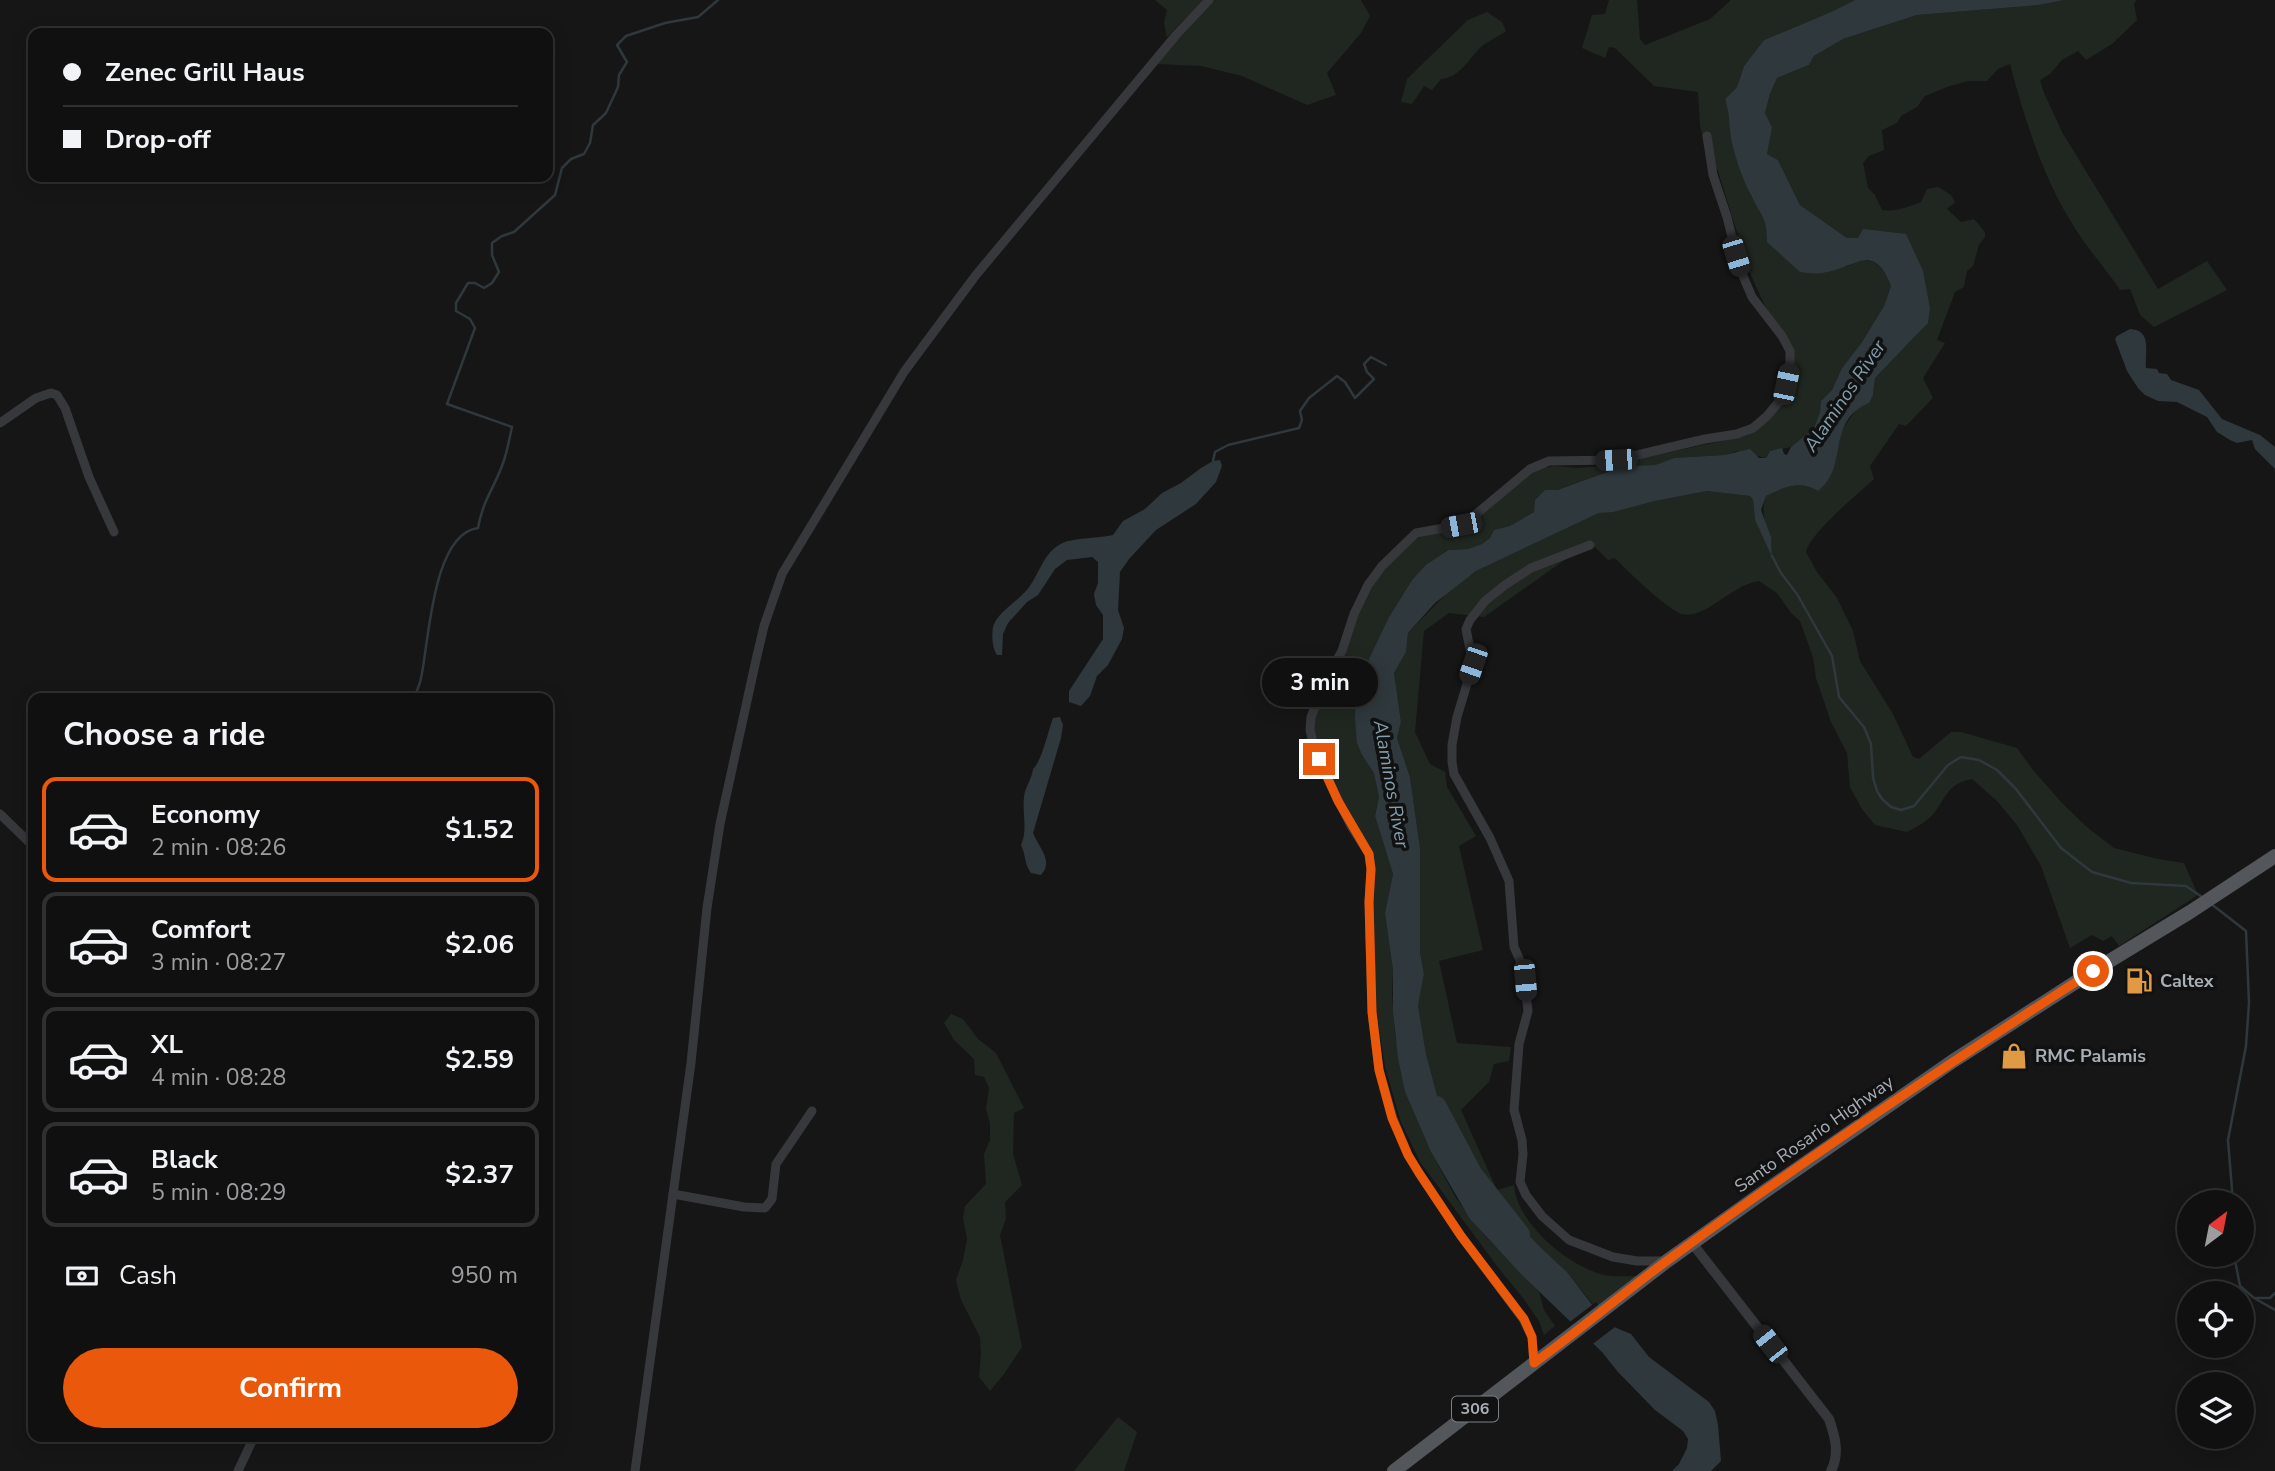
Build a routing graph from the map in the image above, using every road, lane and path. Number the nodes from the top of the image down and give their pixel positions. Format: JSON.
{"nodes":[{"id":1,"x":1209,"y":0,"type":"edge"},
{"id":2,"x":1707,"y":136,"type":"dead end"},
{"id":3,"x":0,"y":423,"type":"edge"},
{"id":4,"x":114,"y":532,"type":"dead end"},
{"id":5,"x":1590,"y":545,"type":"dead end"},
{"id":6,"x":0,"y":814,"type":"edge"},
{"id":7,"x":28,"y":841,"type":"edge"},
{"id":8,"x":2275,"y":856,"type":"edge"},
{"id":9,"x":812,"y":1111,"type":"dead end"},
{"id":10,"x":673,"y":1194,"type":"junction"},
{"id":11,"x":1692,"y":1243,"type":"junction"},
{"id":12,"x":1667,"y":1261,"type":"junction"},
{"id":13,"x":1534,"y":1363,"type":"junction"},
{"id":14,"x":252,"y":1442,"type":"edge"},
{"id":15,"x":238,"y":1471,"type":"edge"},
{"id":16,"x":635,"y":1471,"type":"edge"},
{"id":17,"x":1394,"y":1471,"type":"edge"},
{"id":18,"x":1832,"y":1471,"type":"edge"}],
"edges":[{"from":1,"to":10,"type":"street"},
{"from":2,"to":13,"type":"street"},
{"from":3,"to":4,"type":"street"},
{"from":5,"to":12,"type":"street"},
{"from":6,"to":7,"type":"street"},
{"from":8,"to":11,"type":"main road","name":"Santo Rosario Highway","number":"306"},
{"from":9,"to":10,"type":"street"},
{"from":10,"to":16,"type":"street"},
{"from":11,"to":12,"type":"main road","name":"Santo Rosario Highway","number":"306"},
{"from":11,"to":18,"type":"street"},
{"from":12,"to":13,"type":"main road","name":"Santo Rosario Highway","number":"306"},
{"from":13,"to":17,"type":"main road","name":"Santo Rosario Highway","number":"306"},
{"from":14,"to":15,"type":"street"}]}
